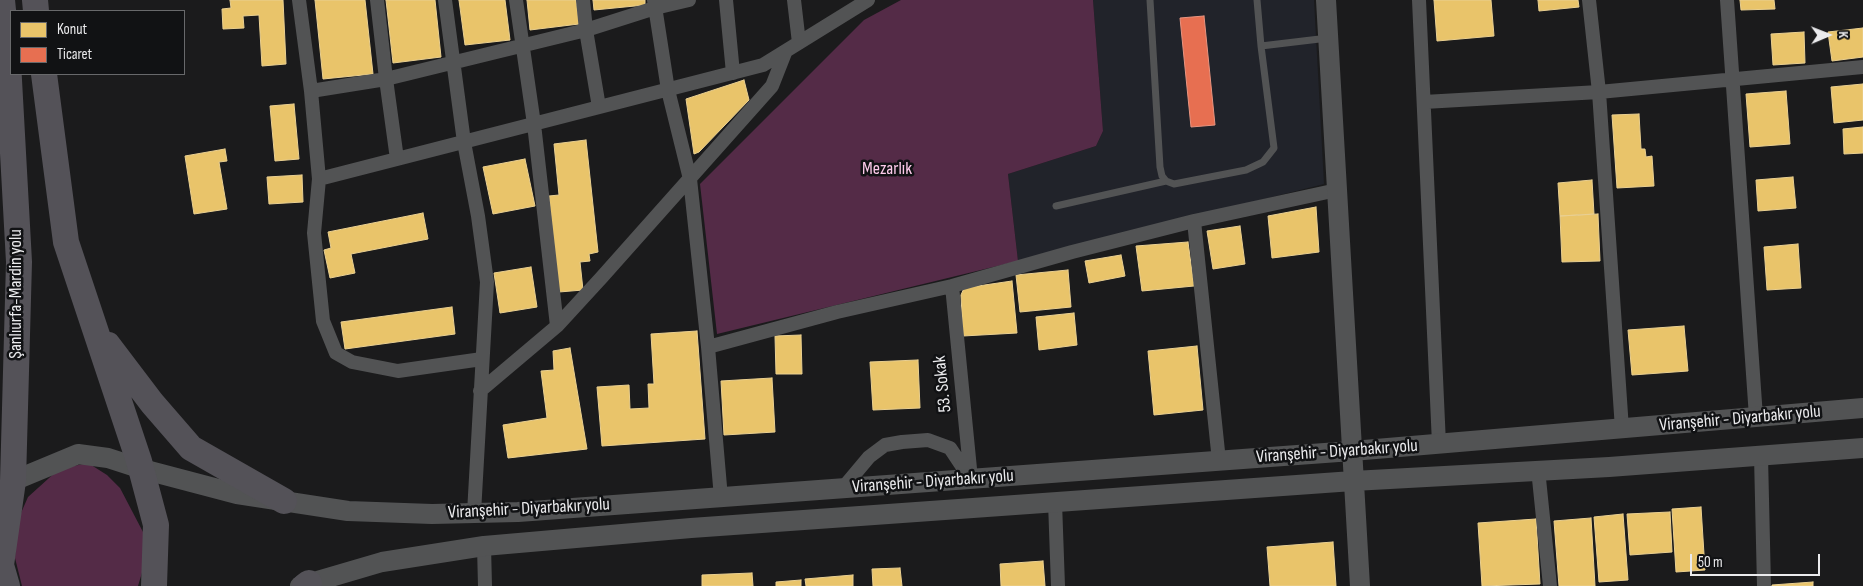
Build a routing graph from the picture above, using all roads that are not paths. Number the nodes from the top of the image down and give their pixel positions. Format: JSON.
{"nodes":[{"id":1,"x":2,"y":0,"type":"edge"},
{"id":2,"x":298,"y":0,"type":"edge"},
{"id":3,"x":377,"y":0,"type":"edge"},
{"id":4,"x":445,"y":0,"type":"edge"},
{"id":5,"x":516,"y":0,"type":"edge"},
{"id":6,"x":583,"y":0,"type":"edge"},
{"id":7,"x":689,"y":0,"type":"edge"},
{"id":8,"x":726,"y":0,"type":"edge"},
{"id":9,"x":794,"y":0,"type":"edge"},
{"id":10,"x":868,"y":0,"type":"edge"},
{"id":11,"x":1150,"y":0,"type":"edge"},
{"id":12,"x":1257,"y":0,"type":"edge"},
{"id":13,"x":1326,"y":0,"type":"edge"},
{"id":14,"x":1419,"y":0,"type":"edge"},
{"id":15,"x":1590,"y":0,"type":"edge"},
{"id":16,"x":1727,"y":0,"type":"edge"},
{"id":17,"x":654,"y":4,"type":"edge"},
{"id":18,"x":586,"y":30,"type":"junction"},
{"id":19,"x":1328,"y":38,"type":"junction"},
{"id":20,"x":799,"y":43,"type":"junction"},
{"id":21,"x":522,"y":45,"type":"junction"},
{"id":22,"x":1261,"y":46,"type":"junction"},
{"id":23,"x":785,"y":53,"type":"junction"},
{"id":24,"x":452,"y":62,"type":"junction"},
{"id":25,"x":1863,"y":67,"type":"edge"},
{"id":26,"x":733,"y":73,"type":"junction"},
{"id":27,"x":44,"y":75,"type":"edge"},
{"id":28,"x":386,"y":79,"type":"junction"},
{"id":29,"x":1733,"y":80,"type":"junction"},
{"id":30,"x":668,"y":90,"type":"junction"},
{"id":31,"x":311,"y":92,"type":"junction"},
{"id":32,"x":1599,"y":92,"type":"junction"},
{"id":33,"x":1424,"y":102,"type":"junction"},
{"id":34,"x":599,"y":107,"type":"junction"},
{"id":35,"x":534,"y":124,"type":"junction"},
{"id":36,"x":464,"y":142,"type":"junction"},
{"id":37,"x":397,"y":159,"type":"junction"},
{"id":38,"x":319,"y":179,"type":"junction"},
{"id":39,"x":690,"y":179,"type":"junction"},
{"id":40,"x":1166,"y":181,"type":"junction"},
{"id":41,"x":1336,"y":190,"type":"junction"},
{"id":42,"x":1056,"y":206,"type":"dead end"},
{"id":43,"x":1194,"y":221,"type":"junction"},
{"id":44,"x":952,"y":286,"type":"junction"},
{"id":45,"x":557,"y":326,"type":"junction"},
{"id":46,"x":94,"y":328,"type":"junction"},
{"id":47,"x":708,"y":347,"type":"junction"},
{"id":48,"x":16,"y":352,"type":"junction"},
{"id":49,"x":482,"y":359,"type":"junction"},
{"id":50,"x":0,"y":380,"type":"edge"},
{"id":51,"x":480,"y":390,"type":"junction"},
{"id":52,"x":1863,"y":408,"type":"edge"},
{"id":53,"x":1756,"y":417,"type":"junction"},
{"id":54,"x":1622,"y":429,"type":"junction"},
{"id":55,"x":1439,"y":444,"type":"junction"},
{"id":56,"x":1863,"y":448,"type":"edge"},
{"id":57,"x":1352,"y":452,"type":"junction"},
{"id":58,"x":1761,"y":456,"type":"junction"},
{"id":59,"x":1219,"y":461,"type":"junction"},
{"id":60,"x":142,"y":469,"type":"junction"},
{"id":61,"x":1538,"y":470,"type":"junction"},
{"id":62,"x":971,"y":479,"type":"junction"},
{"id":63,"x":1354,"y":481,"type":"junction"},
{"id":64,"x":6,"y":484,"type":"edge"},
{"id":65,"x":843,"y":488,"type":"junction"},
{"id":66,"x":721,"y":498,"type":"junction"},
{"id":67,"x":284,"y":501,"type":"junction"},
{"id":68,"x":1055,"y":502,"type":"junction"},
{"id":69,"x":474,"y":513,"type":"junction"},
{"id":70,"x":484,"y":546,"type":"junction"},
{"id":71,"x":305,"y":585,"type":"edge"},
{"id":72,"x":6,"y":586,"type":"edge"},
{"id":73,"x":154,"y":586,"type":"edge"},
{"id":74,"x":485,"y":586,"type":"edge"},
{"id":75,"x":1058,"y":586,"type":"edge"},
{"id":76,"x":1360,"y":586,"type":"edge"},
{"id":77,"x":1550,"y":586,"type":"edge"},
{"id":78,"x":1764,"y":586,"type":"edge"}],
"edges":[{"from":1,"to":48,"type":"highway","name":"Şanlıurfa-Mardin yolu"},
{"from":2,"to":31,"type":"street"},
{"from":3,"to":28,"type":"street"},
{"from":4,"to":24,"type":"street"},
{"from":5,"to":21,"type":"street"},
{"from":6,"to":18,"type":"street"},
{"from":7,"to":17,"type":"street"},
{"from":8,"to":26,"type":"street"},
{"from":9,"to":20,"type":"street"},
{"from":10,"to":20,"type":"street"},
{"from":11,"to":40,"type":"lane"},
{"from":12,"to":22,"type":"lane"},
{"from":13,"to":19,"type":"main road"},
{"from":14,"to":33,"type":"street"},
{"from":15,"to":32,"type":"street"},
{"from":16,"to":29,"type":"street"},
{"from":17,"to":18,"type":"street"},
{"from":17,"to":30,"type":"street"},
{"from":18,"to":21,"type":"street"},
{"from":18,"to":34,"type":"street"},
{"from":19,"to":22,"type":"lane"},
{"from":19,"to":41,"type":"main road"},
{"from":20,"to":23,"type":"street"},
{"from":21,"to":24,"type":"street"},
{"from":21,"to":35,"type":"street"},
{"from":22,"to":40,"type":"lane"},
{"from":23,"to":26,"type":"street"},
{"from":23,"to":39,"type":"street"},
{"from":24,"to":28,"type":"street"},
{"from":24,"to":36,"type":"street"},
{"from":25,"to":29,"type":"street"},
{"from":26,"to":30,"type":"street"},
{"from":27,"to":46,"type":"highway"},
{"from":28,"to":31,"type":"street"},
{"from":28,"to":37,"type":"street"},
{"from":29,"to":32,"type":"street"},
{"from":29,"to":53,"type":"street"},
{"from":30,"to":34,"type":"street"},
{"from":30,"to":39,"type":"street"},
{"from":31,"to":38,"type":"street"},
{"from":32,"to":33,"type":"street"},
{"from":32,"to":54,"type":"street"},
{"from":33,"to":55,"type":"street"},
{"from":34,"to":35,"type":"street"},
{"from":35,"to":36,"type":"street"},
{"from":35,"to":45,"type":"street"},
{"from":36,"to":37,"type":"street"},
{"from":36,"to":49,"type":"street"},
{"from":37,"to":38,"type":"street"},
{"from":38,"to":49,"type":"street"},
{"from":39,"to":45,"type":"street"},
{"from":39,"to":47,"type":"street"},
{"from":40,"to":42,"type":"lane"},
{"from":41,"to":43,"type":"street"},
{"from":41,"to":57,"type":"main road"},
{"from":43,"to":44,"type":"street"},
{"from":43,"to":59,"type":"street"},
{"from":44,"to":47,"type":"street"},
{"from":44,"to":62,"type":"street","name":"53. Sokak"},
{"from":45,"to":51,"type":"street"},
{"from":46,"to":60,"type":"highway"},
{"from":46,"to":67,"type":"highway"},
{"from":47,"to":66,"type":"street"},
{"from":48,"to":50,"type":"highway"},
{"from":48,"to":64,"type":"highway","name":"Şanlıurfa-Mardin yolu"},
{"from":49,"to":51,"type":"street"},
{"from":51,"to":69,"type":"street"},
{"from":52,"to":53,"type":"main road","name":"Viranşehir - Diyarbakır yolu"},
{"from":53,"to":54,"type":"main road","name":"Viranşehir - Diyarbakır yolu"},
{"from":54,"to":55,"type":"main road","name":"Viranşehir - Diyarbakır yolu"},
{"from":55,"to":57,"type":"main road","name":"Viranşehir - Diyarbakır yolu"},
{"from":56,"to":58,"type":"main road","name":"Viranşehir - Diyarbakır yolu"},
{"from":57,"to":59,"type":"main road","name":"Viranşehir - Diyarbakır yolu"},
{"from":57,"to":63,"type":"main road"},
{"from":58,"to":61,"type":"main road","name":"Viranşehir - Diyarbakır yolu"},
{"from":58,"to":78,"type":"street"},
{"from":59,"to":62,"type":"main road","name":"Viranşehir - Diyarbakır yolu"},
{"from":60,"to":64,"type":"main road","name":"Viranşehir - Diyarbakır yolu"},
{"from":60,"to":67,"type":"main road","name":"Viranşehir - Diyarbakır yolu"},
{"from":60,"to":73,"type":"highway"},
{"from":61,"to":63,"type":"main road","name":"Viranşehir - Diyarbakır yolu"},
{"from":61,"to":77,"type":"street"},
{"from":62,"to":65,"type":"main road","name":"Viranşehir - Diyarbakır yolu"},
{"from":62,"to":65,"type":"street"},
{"from":63,"to":68,"type":"main road","name":"Viranşehir - Diyarbakır yolu"},
{"from":63,"to":76,"type":"main road"},
{"from":64,"to":72,"type":"highway","name":"Şanlıurfa-Mardin yolu"},
{"from":65,"to":66,"type":"main road","name":"Viranşehir - Diyarbakır yolu"},
{"from":66,"to":69,"type":"main road","name":"Viranşehir - Diyarbakır yolu"},
{"from":67,"to":69,"type":"main road","name":"Viranşehir - Diyarbakır yolu"},
{"from":68,"to":70,"type":"main road","name":"Viranşehir - Diyarbakır yolu"},
{"from":68,"to":75,"type":"street"},
{"from":70,"to":71,"type":"main road","name":"Viranşehir - Diyarbakır yolu"},
{"from":70,"to":74,"type":"street"}]}
